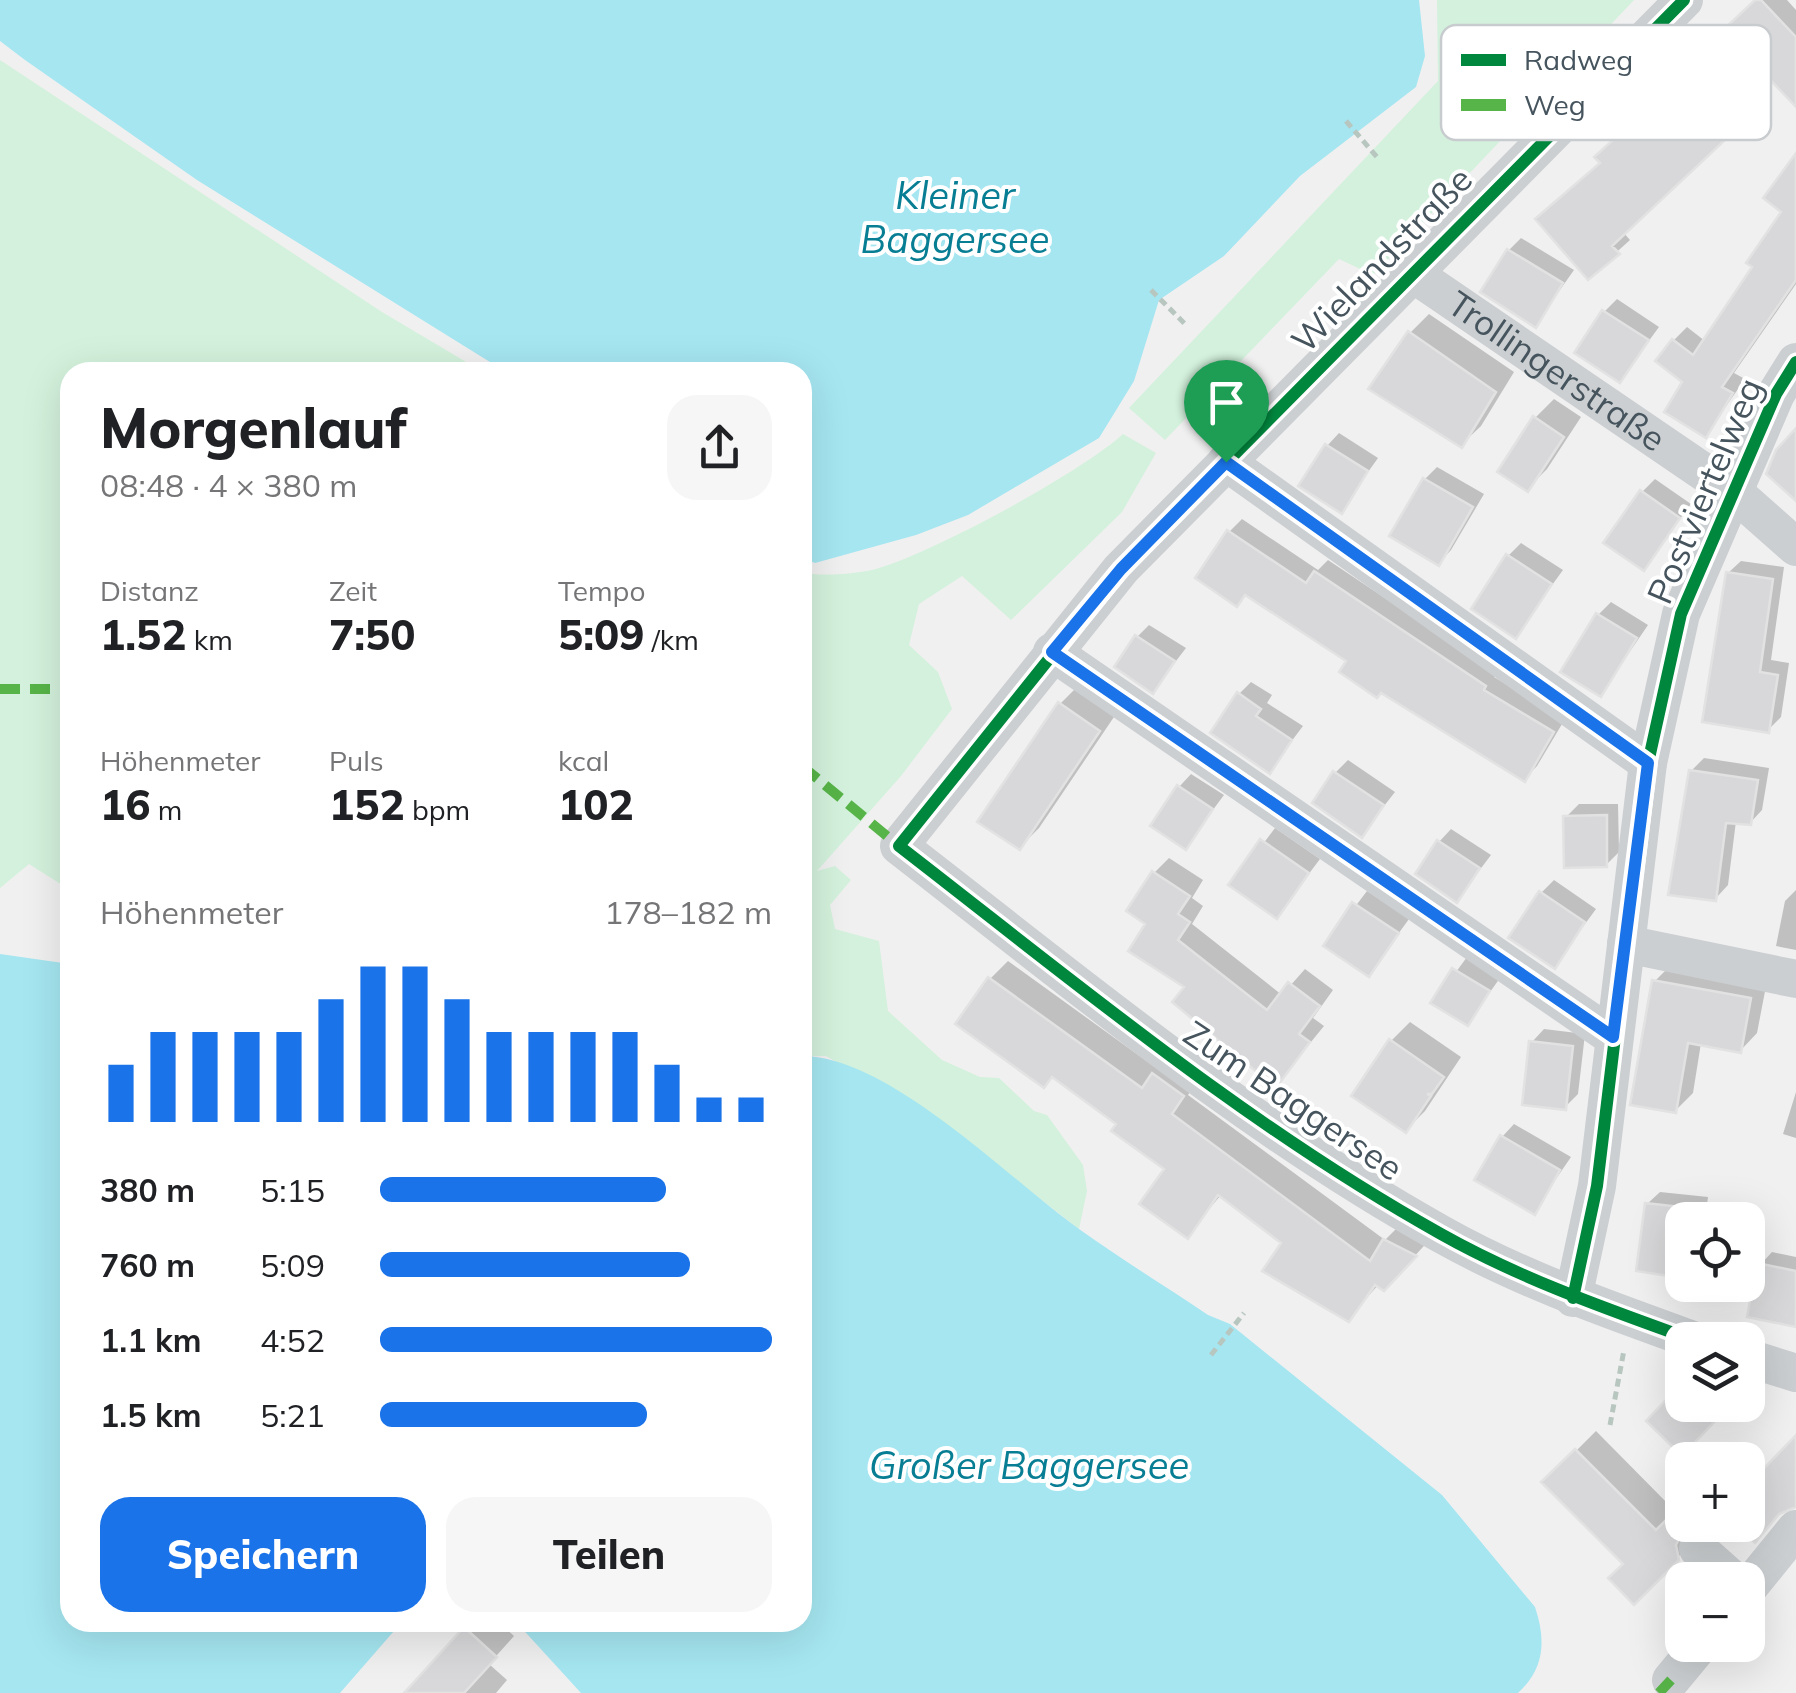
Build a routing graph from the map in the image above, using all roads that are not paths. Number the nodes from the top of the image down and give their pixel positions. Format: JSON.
{"nodes":[{"id":1,"x":1684,"y":0,"type":"edge"},
{"id":2,"x":1659,"y":25,"type":"edge"},
{"id":3,"x":1545,"y":140,"type":"edge"},
{"id":4,"x":1412,"y":273,"type":"junction"},
{"id":5,"x":1796,"y":362,"type":"edge"},
{"id":6,"x":1226,"y":462,"type":"junction"},
{"id":7,"x":1736,"y":494,"type":"junction"},
{"id":8,"x":1796,"y":547,"type":"edge"},
{"id":9,"x":1052,"y":652,"type":"junction"},
{"id":10,"x":1648,"y":763,"type":"junction"},
{"id":11,"x":899,"y":846,"type":"joint"},
{"id":12,"x":1626,"y":944,"type":"junction"},
{"id":13,"x":1796,"y":979,"type":"edge"},
{"id":14,"x":1613,"y":1037,"type":"junction"},
{"id":15,"x":1573,"y":1298,"type":"junction"},
{"id":16,"x":1665,"y":1330,"type":"edge"},
{"id":17,"x":1765,"y":1363,"type":"edge"},
{"id":18,"x":1796,"y":1373,"type":"edge"},
{"id":19,"x":1796,"y":1529,"type":"edge"},
{"id":20,"x":1698,"y":1548,"type":"dead end"},
{"id":21,"x":1713,"y":1562,"type":"edge"},
{"id":22,"x":1765,"y":1567,"type":"edge"},
{"id":23,"x":1686,"y":1662,"type":"edge"},
{"id":24,"x":1671,"y":1680,"type":"dead end"}],
"edges":[{"from":1,"to":2,"type":"street","name":"Wielandstraße"},
{"from":3,"to":4,"type":"street","name":"Wielandstraße"},
{"from":4,"to":6,"type":"street","name":"Wielandstraße"},
{"from":4,"to":7,"type":"street","name":"Trollingerstraße"},
{"from":5,"to":7,"type":"street","name":"Postviertelweg"},
{"from":6,"to":9,"type":"street","name":"Wielandstraße"},
{"from":6,"to":10,"type":"street"},
{"from":7,"to":8,"type":"street","name":"Trollingerstraße"},
{"from":7,"to":10,"type":"street","name":"Postviertelweg"},
{"from":9,"to":11,"type":"street","name":"Wielandstraße"},
{"from":9,"to":14,"type":"street"},
{"from":10,"to":12,"type":"street","name":"Postviertelweg"},
{"from":11,"to":15,"type":"street","name":"Zum Baggersee"},
{"from":12,"to":13,"type":"street"},
{"from":12,"to":14,"type":"street","name":"Postviertelweg"},
{"from":14,"to":15,"type":"street","name":"Postviertelweg"},
{"from":15,"to":16,"type":"street","name":"Zum Baggersee"},
{"from":17,"to":18,"type":"street"},
{"from":19,"to":22,"type":"street"},
{"from":20,"to":21,"type":"street"},
{"from":23,"to":24,"type":"street"}]}
